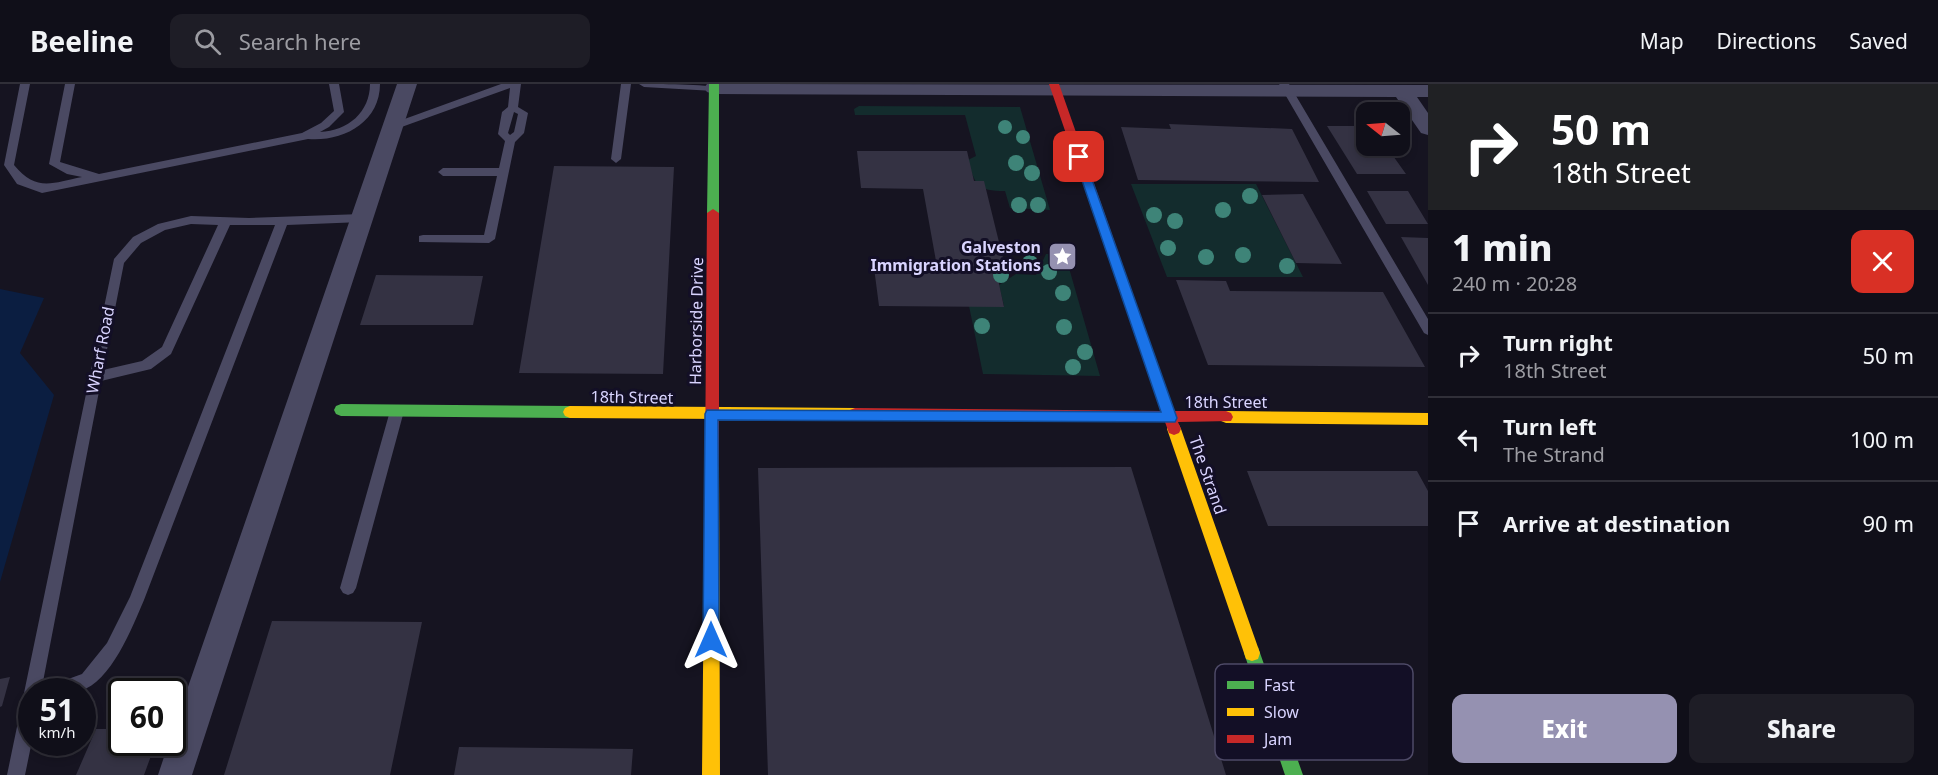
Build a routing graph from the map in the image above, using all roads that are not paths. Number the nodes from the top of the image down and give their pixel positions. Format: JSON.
{"nodes":[{"id":1,"x":25,"y":84,"type":"edge"},
{"id":2,"x":70,"y":84,"type":"edge"},
{"id":3,"x":333,"y":84,"type":"edge"},
{"id":4,"x":375,"y":84,"type":"edge"},
{"id":5,"x":406,"y":84,"type":"edge"},
{"id":6,"x":516,"y":84,"type":"edge"},
{"id":7,"x":626,"y":84,"type":"edge"},
{"id":8,"x":644,"y":84,"type":"edge"},
{"id":9,"x":714,"y":86,"type":"edge"},
{"id":10,"x":882,"y":86,"type":"edge"},
{"id":11,"x":1055,"y":87,"type":"edge"},
{"id":12,"x":1286,"y":87,"type":"edge"},
{"id":13,"x":1399,"y":87,"type":"edge"},
{"id":14,"x":1428,"y":91,"type":"edge"},
{"id":15,"x":513,"y":108,"type":"junction"},
{"id":16,"x":392,"y":128,"type":"junction"},
{"id":17,"x":1428,"y":128,"type":"edge"},
{"id":18,"x":305,"y":136,"type":"junction"},
{"id":19,"x":510,"y":140,"type":"junction"},
{"id":20,"x":616,"y":159,"type":"dead end"},
{"id":21,"x":443,"y":172,"type":"dead end"},
{"id":22,"x":503,"y":172,"type":"junction"},
{"id":23,"x":102,"y":177,"type":"junction"},
{"id":24,"x":362,"y":218,"type":"junction"},
{"id":25,"x":284,"y":220,"type":"junction"},
{"id":26,"x":226,"y":221,"type":"junction"},
{"id":27,"x":423,"y":239,"type":"dead end"},
{"id":28,"x":1428,"y":330,"type":"edge"},
{"id":29,"x":95,"y":377,"type":"junction"},
{"id":30,"x":341,"y":410,"type":"dead end"},
{"id":31,"x":397,"y":411,"type":"junction"},
{"id":32,"x":711,"y":414,"type":"junction"},
{"id":33,"x":1170,"y":418,"type":"junction"},
{"id":34,"x":1428,"y":419,"type":"edge"},
{"id":35,"x":348,"y":588,"type":"dead end"},
{"id":36,"x":1255,"y":664,"type":"edge"},
{"id":37,"x":36,"y":678,"type":"edge"},
{"id":38,"x":89,"y":678,"type":"edge"},
{"id":39,"x":20,"y":756,"type":"edge"},
{"id":40,"x":1289,"y":760,"type":"edge"},
{"id":41,"x":16,"y":775,"type":"edge"},
{"id":42,"x":175,"y":775,"type":"edge"},
{"id":43,"x":711,"y":775,"type":"edge"},
{"id":44,"x":1294,"y":775,"type":"edge"}],
"edges":[{"from":1,"to":23,"type":"lane"},
{"from":2,"to":23,"type":"lane"},
{"from":3,"to":18,"type":"lane"},
{"from":4,"to":18,"type":"lane"},
{"from":5,"to":16,"type":"street"},
{"from":6,"to":15,"type":"lane"},
{"from":6,"to":16,"type":"lane"},
{"from":7,"to":20,"type":"lane"},
{"from":8,"to":9,"type":"lane"},
{"from":9,"to":10,"type":"street"},
{"from":9,"to":32,"type":"street","name":"Harborside Drive"},
{"from":10,"to":11,"type":"street"},
{"from":11,"to":12,"type":"street"},
{"from":11,"to":33,"type":"street","name":"The Strand"},
{"from":12,"to":13,"type":"street"},
{"from":12,"to":28,"type":"lane"},
{"from":13,"to":14,"type":"street"},
{"from":13,"to":17,"type":"street"},
{"from":15,"to":19,"type":"lane"},
{"from":15,"to":19,"type":"lane"},
{"from":16,"to":24,"type":"street"},
{"from":18,"to":23,"type":"lane"},
{"from":19,"to":22,"type":"lane"},
{"from":21,"to":22,"type":"lane"},
{"from":22,"to":27,"type":"lane"},
{"from":24,"to":25,"type":"lane","name":"Wharf Road"},
{"from":24,"to":42,"type":"street"},
{"from":25,"to":26,"type":"lane","name":"Wharf Road"},
{"from":25,"to":38,"type":"lane"},
{"from":26,"to":29,"type":"lane"},
{"from":26,"to":29,"type":"lane","name":"Wharf Road"},
{"from":29,"to":37,"type":"lane","name":"Wharf Road"},
{"from":30,"to":31,"type":"street","name":"18th Street"},
{"from":31,"to":32,"type":"street","name":"18th Street"},
{"from":31,"to":35,"type":"lane"},
{"from":32,"to":33,"type":"street","name":"18th Street"},
{"from":32,"to":43,"type":"street","name":"Harborside Drive"},
{"from":33,"to":34,"type":"street","name":"18th Street"},
{"from":33,"to":36,"type":"street","name":"The Strand"},
{"from":39,"to":41,"type":"lane"},
{"from":40,"to":44,"type":"street","name":"The Strand"}]}
